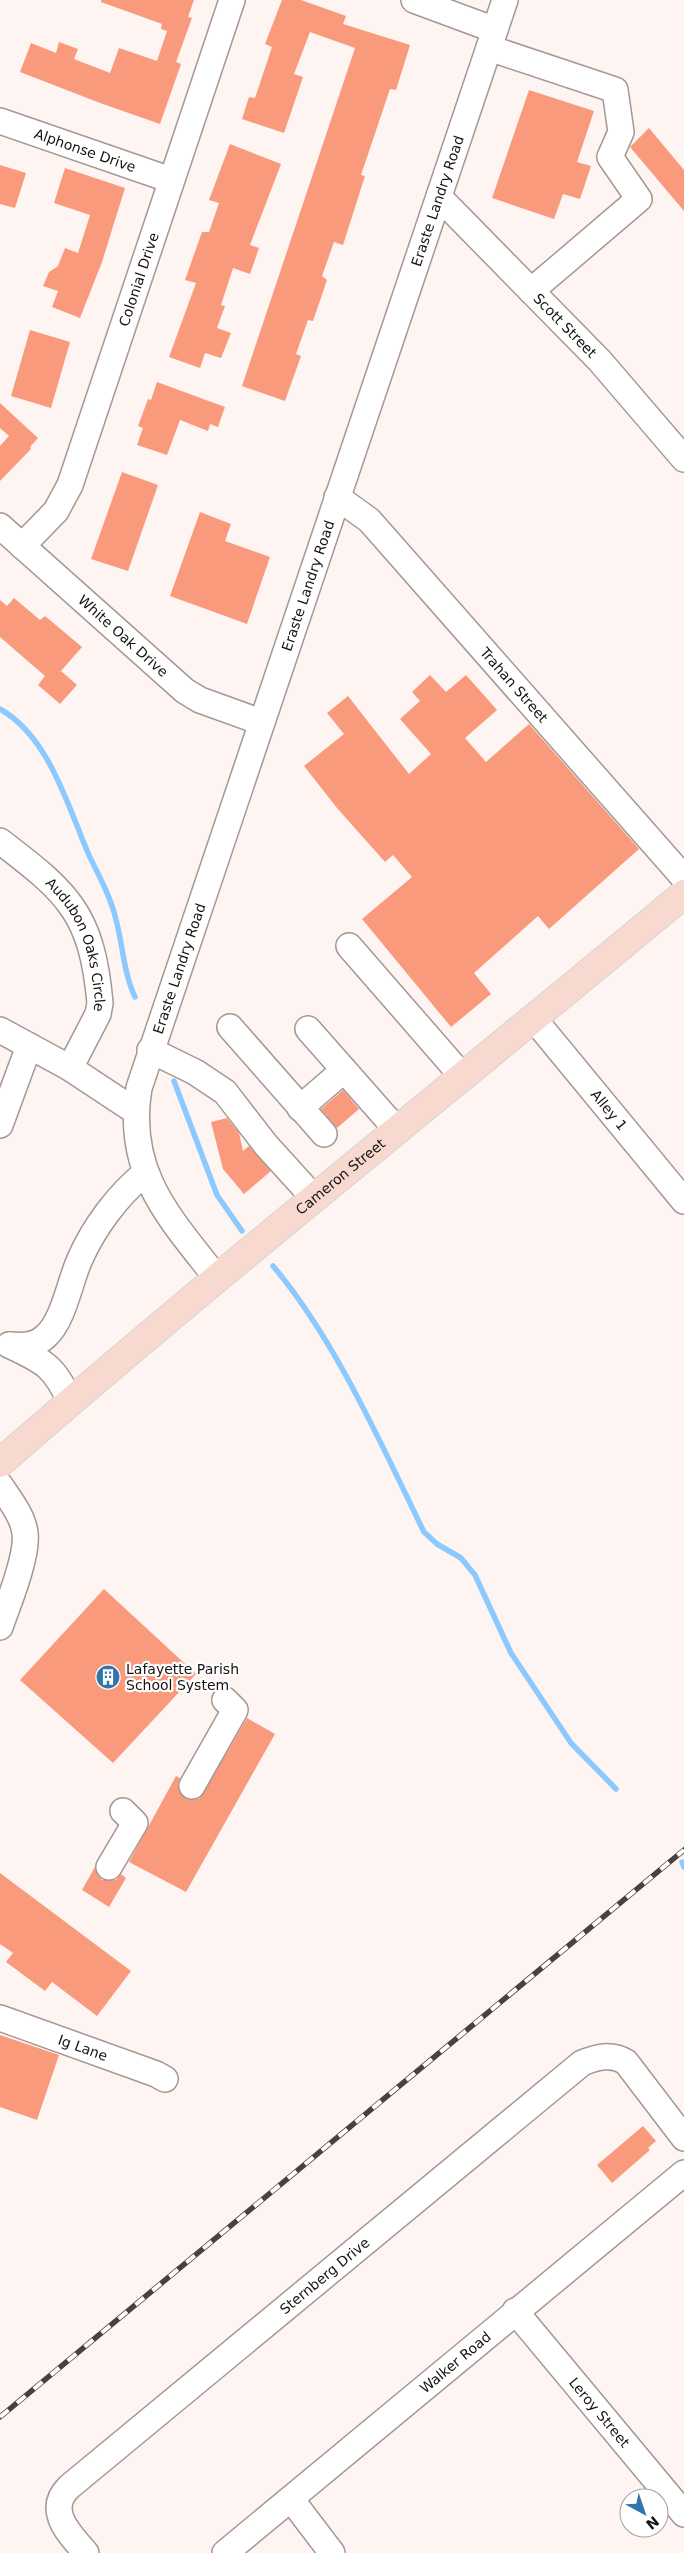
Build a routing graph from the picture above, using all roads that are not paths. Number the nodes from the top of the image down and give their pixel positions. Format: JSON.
{"nodes":[{"id":1,"x":232,"y":0,"type":"edge"},
{"id":2,"x":505,"y":0,"type":"edge"},
{"id":3,"x":428,"y":2,"type":"edge"},
{"id":4,"x":492,"y":39,"type":"junction"},
{"id":5,"x":0,"y":120,"type":"edge"},
{"id":6,"x":171,"y":180,"type":"junction"},
{"id":7,"x":439,"y":197,"type":"junction"},
{"id":8,"x":531,"y":291,"type":"junction"},
{"id":9,"x":684,"y":459,"type":"edge"},
{"id":10,"x":337,"y":497,"type":"junction"},
{"id":11,"x":0,"y":526,"type":"edge"},
{"id":12,"x":22,"y":546,"type":"junction"},
{"id":13,"x":261,"y":722,"type":"junction"},
{"id":14,"x":0,"y":841,"type":"edge"},
{"id":15,"x":684,"y":878,"type":"edge"},
{"id":16,"x":684,"y":894,"type":"edge"},
{"id":17,"x":349,"y":946,"type":"dead end"},
{"id":18,"x":534,"y":1019,"type":"junction"},
{"id":19,"x":230,"y":1027,"type":"dead end"},
{"id":20,"x":308,"y":1029,"type":"dead end"},
{"id":21,"x":0,"y":1030,"type":"edge"},
{"id":22,"x":30,"y":1046,"type":"junction"},
{"id":23,"x":150,"y":1050,"type":"junction"},
{"id":24,"x":70,"y":1068,"type":"junction"},
{"id":25,"x":344,"y":1070,"type":"junction"},
{"id":26,"x":463,"y":1077,"type":"junction"},
{"id":27,"x":300,"y":1108,"type":"junction"},
{"id":28,"x":136,"y":1111,"type":"junction"},
{"id":29,"x":0,"y":1125,"type":"edge"},
{"id":30,"x":397,"y":1130,"type":"junction"},
{"id":31,"x":324,"y":1134,"type":"dead end"},
{"id":32,"x":145,"y":1173,"type":"junction"},
{"id":33,"x":314,"y":1198,"type":"junction"},
{"id":34,"x":684,"y":1201,"type":"edge"},
{"id":35,"x":216,"y":1277,"type":"junction"},
{"id":36,"x":5,"y":1344,"type":"edge"},
{"id":37,"x":70,"y":1402,"type":"junction"},
{"id":38,"x":0,"y":1463,"type":"edge"},
{"id":39,"x":0,"y":1485,"type":"edge"},
{"id":40,"x":0,"y":1627,"type":"edge"},
{"id":41,"x":225,"y":1700,"type":"dead end"},
{"id":42,"x":192,"y":1786,"type":"dead end"},
{"id":43,"x":123,"y":1811,"type":"dead end"},
{"id":44,"x":109,"y":1867,"type":"dead end"},
{"id":45,"x":0,"y":2018,"type":"edge"},
{"id":46,"x":165,"y":2079,"type":"dead end"},
{"id":47,"x":684,"y":2138,"type":"edge"},
{"id":48,"x":680,"y":2185,"type":"edge"},
{"id":49,"x":516,"y":2311,"type":"junction"},
{"id":50,"x":291,"y":2499,"type":"junction"},
{"id":51,"x":684,"y":2514,"type":"edge"},
{"id":52,"x":86,"y":2553,"type":"edge"},
{"id":53,"x":225,"y":2553,"type":"edge"},
{"id":54,"x":332,"y":2553,"type":"edge"}],
"edges":[{"from":1,"to":6,"type":"street","name":"Colonial Drive"},
{"from":2,"to":4,"type":"street","name":"Eraste Landry Road"},
{"from":3,"to":4,"type":"street"},
{"from":4,"to":7,"type":"street","name":"Eraste Landry Road"},
{"from":4,"to":8,"type":"street"},
{"from":5,"to":6,"type":"street","name":"Alphonse Drive"},
{"from":6,"to":12,"type":"street","name":"Colonial Drive"},
{"from":7,"to":8,"type":"street","name":"Scott Street"},
{"from":7,"to":10,"type":"street","name":"Eraste Landry Road"},
{"from":8,"to":9,"type":"street","name":"Scott Street"},
{"from":10,"to":13,"type":"street","name":"Eraste Landry Road"},
{"from":10,"to":15,"type":"street","name":"Trahan Street"},
{"from":11,"to":12,"type":"street","name":"White Oak Drive"},
{"from":12,"to":13,"type":"street","name":"White Oak Drive"},
{"from":13,"to":23,"type":"street","name":"Eraste Landry Road"},
{"from":14,"to":24,"type":"street","name":"Audubon Oaks Circle"},
{"from":16,"to":18,"type":"main road","name":"Cameron Street"},
{"from":17,"to":26,"type":"street"},
{"from":18,"to":26,"type":"main road","name":"Cameron Street"},
{"from":18,"to":34,"type":"street","name":"Alley 1"},
{"from":19,"to":27,"type":"street"},
{"from":20,"to":25,"type":"street"},
{"from":21,"to":22,"type":"street"},
{"from":22,"to":24,"type":"street"},
{"from":22,"to":29,"type":"street"},
{"from":23,"to":28,"type":"street","name":"Eraste Landry Road"},
{"from":23,"to":33,"type":"street"},
{"from":24,"to":28,"type":"street"},
{"from":25,"to":27,"type":"street"},
{"from":25,"to":30,"type":"street"},
{"from":26,"to":30,"type":"main road","name":"Cameron Street"},
{"from":27,"to":31,"type":"street"},
{"from":28,"to":32,"type":"street","name":"Eraste Landry Road"},
{"from":30,"to":33,"type":"main road","name":"Cameron Street"},
{"from":32,"to":35,"type":"street","name":"Eraste Landry Road"},
{"from":32,"to":36,"type":"street"},
{"from":33,"to":35,"type":"main road","name":"Cameron Street"},
{"from":35,"to":37,"type":"main road","name":"Cameron Street"},
{"from":36,"to":37,"type":"street"},
{"from":37,"to":38,"type":"main road","name":"Cameron Street"},
{"from":39,"to":40,"type":"street"},
{"from":41,"to":42,"type":"street"},
{"from":43,"to":44,"type":"street"},
{"from":45,"to":46,"type":"street","name":"Ig Lane"},
{"from":47,"to":52,"type":"street","name":"Sternberg Drive"},
{"from":48,"to":49,"type":"street","name":"Walker Road"},
{"from":49,"to":50,"type":"street","name":"Walker Road"},
{"from":49,"to":51,"type":"street","name":"Leroy Street"},
{"from":50,"to":53,"type":"street","name":"Walker Road"},
{"from":50,"to":54,"type":"street"}]}
